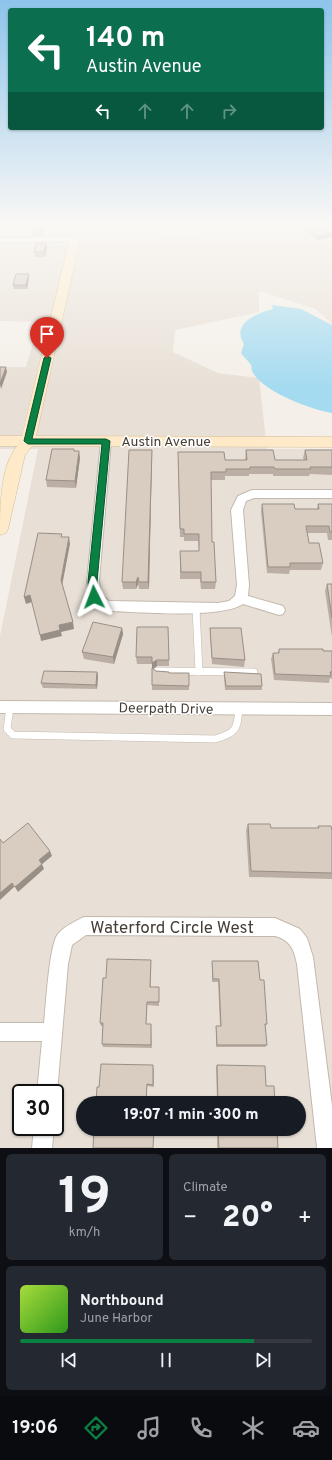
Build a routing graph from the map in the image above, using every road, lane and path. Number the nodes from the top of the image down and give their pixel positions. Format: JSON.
{"nodes":[{"id":1,"x":66,"y":280,"type":"edge"},
{"id":2,"x":0,"y":441,"type":"edge"},
{"id":3,"x":28,"y":441,"type":"junction"},
{"id":4,"x":106,"y":441,"type":"junction"},
{"id":5,"x":332,"y":442,"type":"edge"},
{"id":6,"x":332,"y":494,"type":"edge"},
{"id":7,"x":0,"y":529,"type":"edge"},
{"id":8,"x":241,"y":599,"type":"junction"},
{"id":9,"x":196,"y":608,"type":"junction"},
{"id":10,"x":279,"y":610,"type":"dead end"},
{"id":11,"x":157,"y":671,"type":"edge"},
{"id":12,"x":199,"y":672,"type":"junction"},
{"id":13,"x":254,"y":672,"type":"edge"},
{"id":14,"x":5,"y":707,"type":"edge"},
{"id":15,"x":239,"y":709,"type":"junction"},
{"id":16,"x":332,"y":709,"type":"edge"},
{"id":17,"x":0,"y":1032,"type":"edge"},
{"id":18,"x":53,"y":1032,"type":"junction"},
{"id":19,"x":48,"y":1084,"type":"edge"},
{"id":20,"x":43,"y":1136,"type":"edge"},
{"id":21,"x":42,"y":1148,"type":"edge"},
{"id":22,"x":327,"y":1148,"type":"edge"}],
"edges":[{"from":1,"to":3,"type":"street"},
{"from":2,"to":3,"type":"street","name":"Austin Avenue"},
{"from":3,"to":4,"type":"street","name":"Austin Avenue"},
{"from":3,"to":7,"type":"street"},
{"from":4,"to":5,"type":"street","name":"Austin Avenue"},
{"from":4,"to":9,"type":"street"},
{"from":6,"to":8,"type":"street"},
{"from":8,"to":9,"type":"street"},
{"from":8,"to":10,"type":"street"},
{"from":9,"to":12,"type":"lane"},
{"from":11,"to":12,"type":"lane"},
{"from":12,"to":13,"type":"lane"},
{"from":14,"to":15,"type":"street","name":"Deerpath Drive"},
{"from":14,"to":15,"type":"lane"},
{"from":15,"to":16,"type":"street","name":"Deerpath Drive"},
{"from":17,"to":18,"type":"street"},
{"from":18,"to":19,"type":"street","name":"Waterford Circle West"},
{"from":18,"to":22,"type":"street","name":"Waterford Circle West"},
{"from":20,"to":21,"type":"street"}]}
